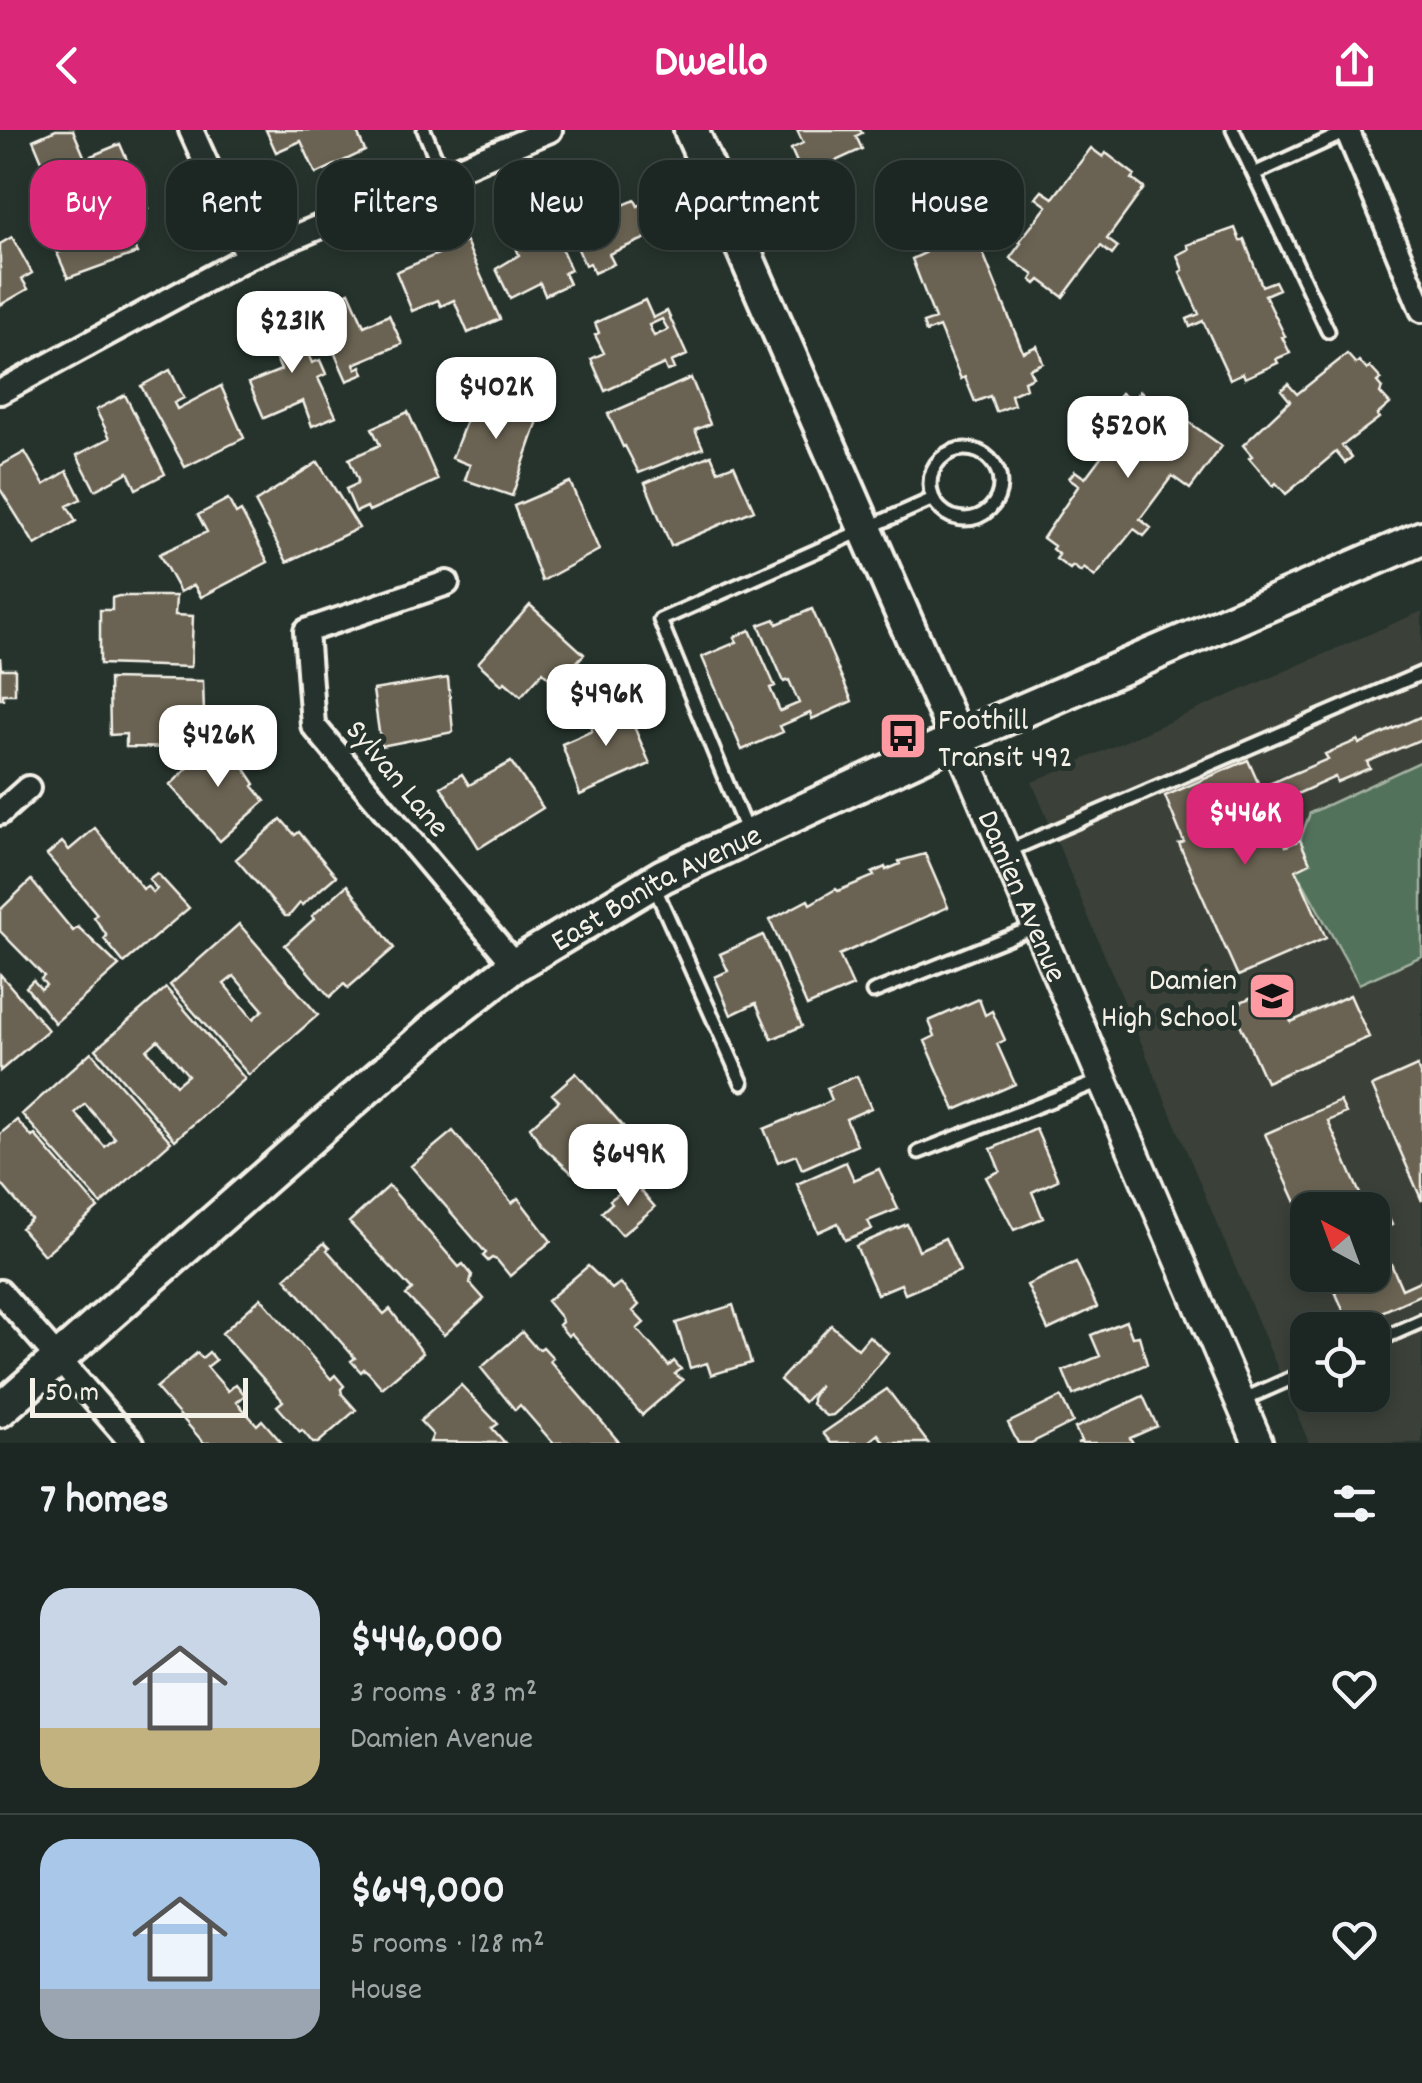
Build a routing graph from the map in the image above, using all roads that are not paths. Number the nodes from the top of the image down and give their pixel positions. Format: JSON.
{"nodes":[{"id":1,"x":191,"y":130,"type":"edge"},
{"id":2,"x":424,"y":130,"type":"edge"},
{"id":3,"x":550,"y":130,"type":"edge"},
{"id":4,"x":691,"y":130,"type":"edge"},
{"id":5,"x":1233,"y":130,"type":"edge"},
{"id":6,"x":1348,"y":130,"type":"edge"},
{"id":7,"x":437,"y":160,"type":"edge"},
{"id":8,"x":474,"y":162,"type":"edge"},
{"id":9,"x":1254,"y":174,"type":"junction"},
{"id":10,"x":317,"y":228,"type":"edge"},
{"id":11,"x":248,"y":257,"type":"junction"},
{"id":12,"x":1422,"y":310,"type":"edge"},
{"id":13,"x":1328,"y":331,"type":"dead end"},
{"id":14,"x":0,"y":392,"type":"edge"},
{"id":15,"x":933,"y":498,"type":"junction"},
{"id":16,"x":864,"y":530,"type":"junction"},
{"id":17,"x":1422,"y":538,"type":"edge"},
{"id":18,"x":446,"y":583,"type":"dead end"},
{"id":19,"x":1422,"y":672,"type":"edge"},
{"id":20,"x":957,"y":739,"type":"junction"},
{"id":21,"x":28,"y":788,"type":"dead end"},
{"id":22,"x":0,"y":813,"type":"edge"},
{"id":23,"x":748,"y":836,"type":"junction"},
{"id":24,"x":1005,"y":852,"type":"junction"},
{"id":25,"x":653,"y":882,"type":"junction"},
{"id":26,"x":1037,"y":926,"type":"junction"},
{"id":27,"x":515,"y":965,"type":"junction"},
{"id":28,"x":873,"y":992,"type":"dead end"},
{"id":29,"x":1102,"y":1080,"type":"junction"},
{"id":30,"x":742,"y":1083,"type":"dead end"},
{"id":31,"x":919,"y":1152,"type":"dead end"},
{"id":32,"x":0,"y":1292,"type":"edge"},
{"id":33,"x":1422,"y":1322,"type":"edge"},
{"id":34,"x":1390,"y":1335,"type":"edge"},
{"id":35,"x":60,"y":1358,"type":"junction"},
{"id":36,"x":1290,"y":1379,"type":"edge"},
{"id":37,"x":1240,"y":1400,"type":"junction"},
{"id":38,"x":0,"y":1410,"type":"edge"},
{"id":39,"x":132,"y":1443,"type":"edge"},
{"id":40,"x":1258,"y":1443,"type":"edge"}],
"edges":[{"from":1,"to":11,"type":"street"},
{"from":2,"to":7,"type":"lane"},
{"from":3,"to":8,"type":"street"},
{"from":4,"to":16,"type":"main road","name":"Damien Avenue"},
{"from":5,"to":9,"type":"lane"},
{"from":6,"to":9,"type":"lane"},
{"from":6,"to":12,"type":"street"},
{"from":9,"to":13,"type":"lane"},
{"from":10,"to":11,"type":"street"},
{"from":11,"to":14,"type":"street"},
{"from":15,"to":15,"type":"lane"},
{"from":15,"to":16,"type":"lane"},
{"from":16,"to":20,"type":"main road","name":"Damien Avenue"},
{"from":16,"to":23,"type":"lane"},
{"from":17,"to":20,"type":"main road","name":"East Bonita Avenue"},
{"from":18,"to":27,"type":"street","name":"Sylvan Lane"},
{"from":19,"to":24,"type":"lane"},
{"from":20,"to":23,"type":"main road","name":"East Bonita Avenue"},
{"from":20,"to":24,"type":"street","name":"Damien Avenue"},
{"from":21,"to":22,"type":"street"},
{"from":23,"to":25,"type":"main road","name":"East Bonita Avenue"},
{"from":24,"to":26,"type":"street","name":"Damien Avenue"},
{"from":25,"to":27,"type":"main road","name":"East Bonita Avenue"},
{"from":25,"to":30,"type":"lane"},
{"from":26,"to":28,"type":"lane"},
{"from":26,"to":29,"type":"street","name":"Damien Avenue"},
{"from":27,"to":35,"type":"main road","name":"East Bonita Avenue"},
{"from":29,"to":31,"type":"lane"},
{"from":29,"to":37,"type":"street","name":"Damien Avenue"},
{"from":32,"to":35,"type":"street"},
{"from":33,"to":34,"type":"lane"},
{"from":35,"to":38,"type":"main road","name":"East Bonita Avenue"},
{"from":35,"to":39,"type":"street"},
{"from":36,"to":37,"type":"lane"},
{"from":37,"to":40,"type":"street","name":"Damien Avenue"}]}
